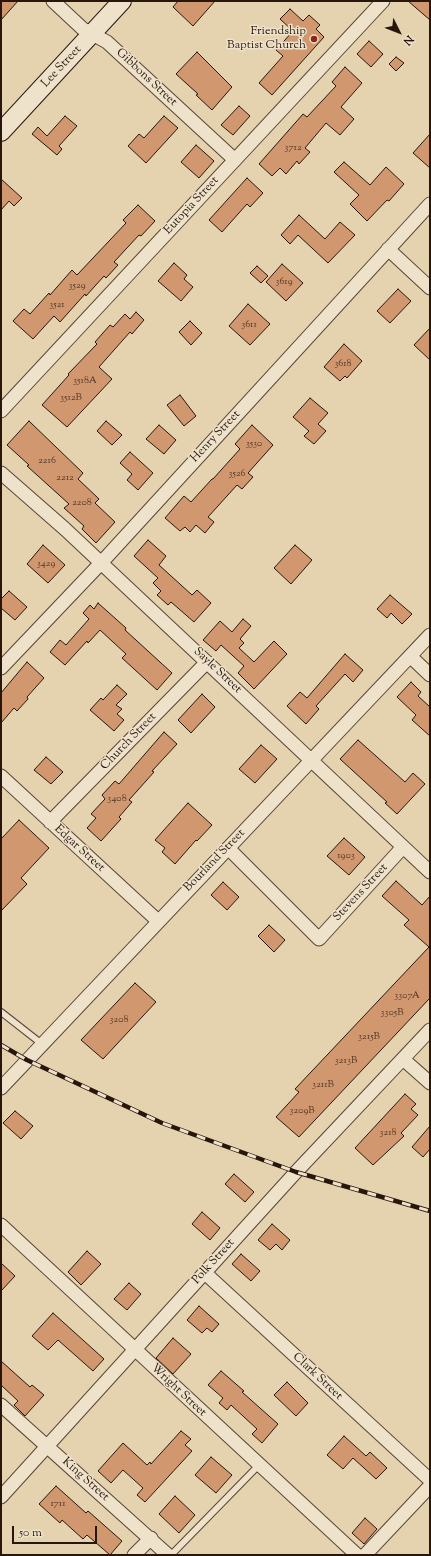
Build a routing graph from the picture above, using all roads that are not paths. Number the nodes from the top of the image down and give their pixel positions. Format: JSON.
{"nodes":[{"id":1,"x":53,"y":1,"type":"edge"},
{"id":2,"x":122,"y":1,"type":"edge"},
{"id":3,"x":383,"y":1,"type":"edge"},
{"id":4,"x":93,"y":33,"type":"junction"},
{"id":5,"x":1,"y":132,"type":"edge"},
{"id":6,"x":235,"y":160,"type":"junction"},
{"id":7,"x":430,"y":204,"type":"edge"},
{"id":8,"x":388,"y":249,"type":"junction"},
{"id":9,"x":430,"y":288,"type":"edge"},
{"id":10,"x":1,"y":412,"type":"edge"},
{"id":11,"x":1,"y":473,"type":"edge"},
{"id":12,"x":100,"y":563,"type":"junction"},
{"id":13,"x":430,"y":635,"type":"edge"},
{"id":14,"x":410,"y":656,"type":"junction"},
{"id":15,"x":207,"y":662,"type":"junction"},
{"id":16,"x":1,"y":668,"type":"edge"},
{"id":17,"x":430,"y":675,"type":"edge"},
{"id":18,"x":311,"y":760,"type":"junction"},
{"id":19,"x":1,"y":776,"type":"edge"},
{"id":20,"x":50,"y":822,"type":"junction"},
{"id":21,"x":403,"y":847,"type":"junction"},
{"id":22,"x":228,"y":848,"type":"junction"},
{"id":23,"x":430,"y":872,"type":"edge"},
{"id":24,"x":158,"y":921,"type":"junction"},
{"id":25,"x":1,"y":1012,"type":"edge"},
{"id":26,"x":430,"y":1030,"type":"edge"},
{"id":27,"x":42,"y":1044,"type":"junction"},
{"id":28,"x":403,"y":1059,"type":"junction"},
{"id":29,"x":430,"y":1083,"type":"edge"},
{"id":30,"x":1,"y":1088,"type":"edge"},
{"id":31,"x":1,"y":1225,"type":"edge"},
{"id":32,"x":205,"y":1273,"type":"junction"},
{"id":33,"x":134,"y":1350,"type":"junction"},
{"id":34,"x":1,"y":1405,"type":"edge"},
{"id":35,"x":47,"y":1446,"type":"junction"},
{"id":36,"x":259,"y":1465,"type":"junction"},
{"id":37,"x":430,"y":1480,"type":"edge"},
{"id":38,"x":430,"y":1486,"type":"edge"},
{"id":39,"x":1,"y":1497,"type":"edge"},
{"id":40,"x":151,"y":1538,"type":"junction"},
{"id":41,"x":134,"y":1555,"type":"edge"},
{"id":42,"x":170,"y":1555,"type":"edge"},
{"id":43,"x":357,"y":1555,"type":"edge"},
{"id":44,"x":365,"y":1555,"type":"edge"}],
"edges":[{"from":1,"to":4,"type":"street","name":"Gibbons Street"},
{"from":2,"to":4,"type":"main road","name":"Lee Street"},
{"from":3,"to":6,"type":"street","name":"Eutopia Street"},
{"from":4,"to":5,"type":"main road","name":"Lee Street"},
{"from":4,"to":6,"type":"street","name":"Gibbons Street"},
{"from":6,"to":10,"type":"street","name":"Eutopia Street"},
{"from":7,"to":8,"type":"street","name":"Henry Street"},
{"from":8,"to":9,"type":"street"},
{"from":8,"to":12,"type":"street","name":"Henry Street"},
{"from":11,"to":12,"type":"street","name":"Sayle Street"},
{"from":12,"to":15,"type":"street","name":"Sayle Street"},
{"from":12,"to":16,"type":"street","name":"Henry Street"},
{"from":13,"to":14,"type":"street","name":"Bourland Street"},
{"from":14,"to":17,"type":"street"},
{"from":14,"to":18,"type":"street","name":"Bourland Street"},
{"from":15,"to":18,"type":"street","name":"Sayle Street"},
{"from":15,"to":20,"type":"street","name":"Church Street"},
{"from":18,"to":21,"type":"street","name":"Sayle Street"},
{"from":18,"to":22,"type":"street","name":"Bourland Street"},
{"from":19,"to":20,"type":"street","name":"Edgar Street"},
{"from":20,"to":24,"type":"street","name":"Edgar Street"},
{"from":21,"to":22,"type":"street","name":"Stevens Street"},
{"from":21,"to":23,"type":"street","name":"Sayle Street"},
{"from":22,"to":24,"type":"street","name":"Bourland Street"},
{"from":24,"to":27,"type":"street","name":"Bourland Street"},
{"from":25,"to":27,"type":"lane"},
{"from":26,"to":28,"type":"street","name":"Polk Street"},
{"from":27,"to":30,"type":"street","name":"Bourland Street"},
{"from":28,"to":29,"type":"street"},
{"from":28,"to":32,"type":"street","name":"Polk Street"},
{"from":31,"to":33,"type":"street","name":"Wright Street"},
{"from":32,"to":33,"type":"street","name":"Polk Street"},
{"from":32,"to":37,"type":"street","name":"Clark Street"},
{"from":33,"to":35,"type":"street","name":"Polk Street"},
{"from":33,"to":36,"type":"street","name":"Wright Street"},
{"from":34,"to":35,"type":"street","name":"King Street"},
{"from":35,"to":39,"type":"street","name":"Polk Street"},
{"from":35,"to":40,"type":"street","name":"King Street"},
{"from":36,"to":42,"type":"lane"},
{"from":36,"to":43,"type":"street","name":"Wright Street"},
{"from":38,"to":44,"type":"street"},
{"from":40,"to":41,"type":"street"},
{"from":40,"to":42,"type":"street","name":"King Street"}]}
